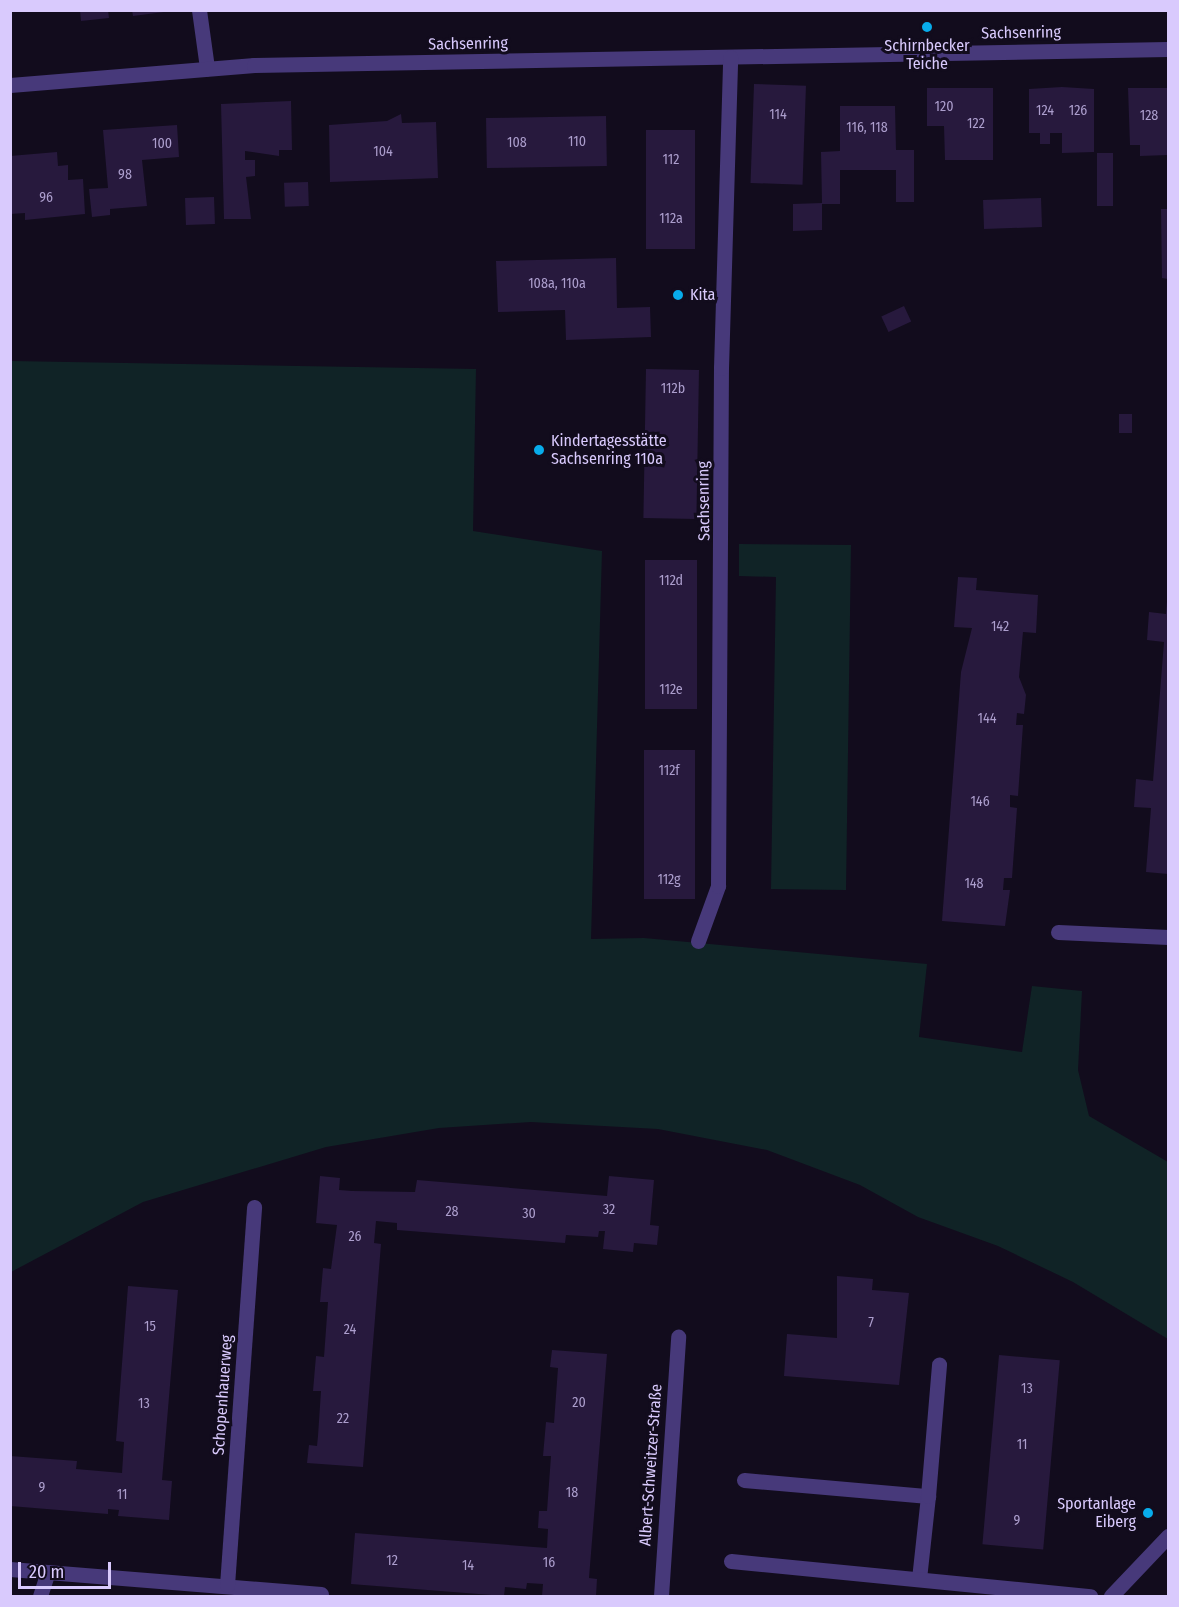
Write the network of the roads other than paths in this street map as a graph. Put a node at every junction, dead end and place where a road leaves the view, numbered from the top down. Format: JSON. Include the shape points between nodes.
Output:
{"nodes":[{"id":1,"x":199,"y":10,"type":"edge"},
{"id":2,"x":1168,"y":49,"type":"edge"},
{"id":3,"x":730,"y":57,"type":"junction"},
{"id":4,"x":207,"y":68,"type":"junction"},
{"id":5,"x":10,"y":86,"type":"edge"},
{"id":6,"x":1058,"y":932,"type":"dead end"},
{"id":7,"x":1168,"y":937,"type":"edge"},
{"id":8,"x":698,"y":941,"type":"dead end"},
{"id":9,"x":254,"y":1207,"type":"dead end"},
{"id":10,"x":678,"y":1336,"type":"dead end"},
{"id":11,"x":939,"y":1364,"type":"dead end"},
{"id":12,"x":744,"y":1480,"type":"dead end"},
{"id":13,"x":928,"y":1496,"type":"junction"},
{"id":14,"x":1168,"y":1536,"type":"edge"},
{"id":15,"x":731,"y":1561,"type":"dead end"},
{"id":16,"x":10,"y":1569,"type":"edge"},
{"id":17,"x":48,"y":1572,"type":"junction"},
{"id":18,"x":919,"y":1579,"type":"junction"},
{"id":19,"x":227,"y":1585,"type":"junction"},
{"id":20,"x":321,"y":1594,"type":"dead end"},
{"id":21,"x":40,"y":1596,"type":"edge"},
{"id":22,"x":661,"y":1596,"type":"edge"},
{"id":23,"x":1090,"y":1596,"type":"edge"},
{"id":24,"x":1111,"y":1596,"type":"edge"}],
"edges":[{"from":1,"to":4,"type":"street"},
{"from":2,"to":3,"type":"street","name":"Sachsenring"},
{"from":3,"to":4,"type":"street","name":"Sachsenring"},
{"from":3,"to":8,"type":"street","name":"Sachsenring","via":[[721,368],[718,886]]},
{"from":4,"to":5,"type":"street","name":"Sachsenring"},
{"from":6,"to":7,"type":"street"},
{"from":9,"to":19,"type":"street","name":"Schopenhauerweg"},
{"from":10,"to":22,"type":"street","name":"Albert-Schweitzer-Straße"},
{"from":11,"to":13,"type":"street"},
{"from":12,"to":13,"type":"street"},
{"from":13,"to":18,"type":"street"},
{"from":14,"to":24,"type":"street"},
{"from":15,"to":18,"type":"street"},
{"from":16,"to":17,"type":"street"},
{"from":17,"to":19,"type":"street"},
{"from":17,"to":21,"type":"street"},
{"from":18,"to":23,"type":"street"},
{"from":19,"to":20,"type":"street"}]}
